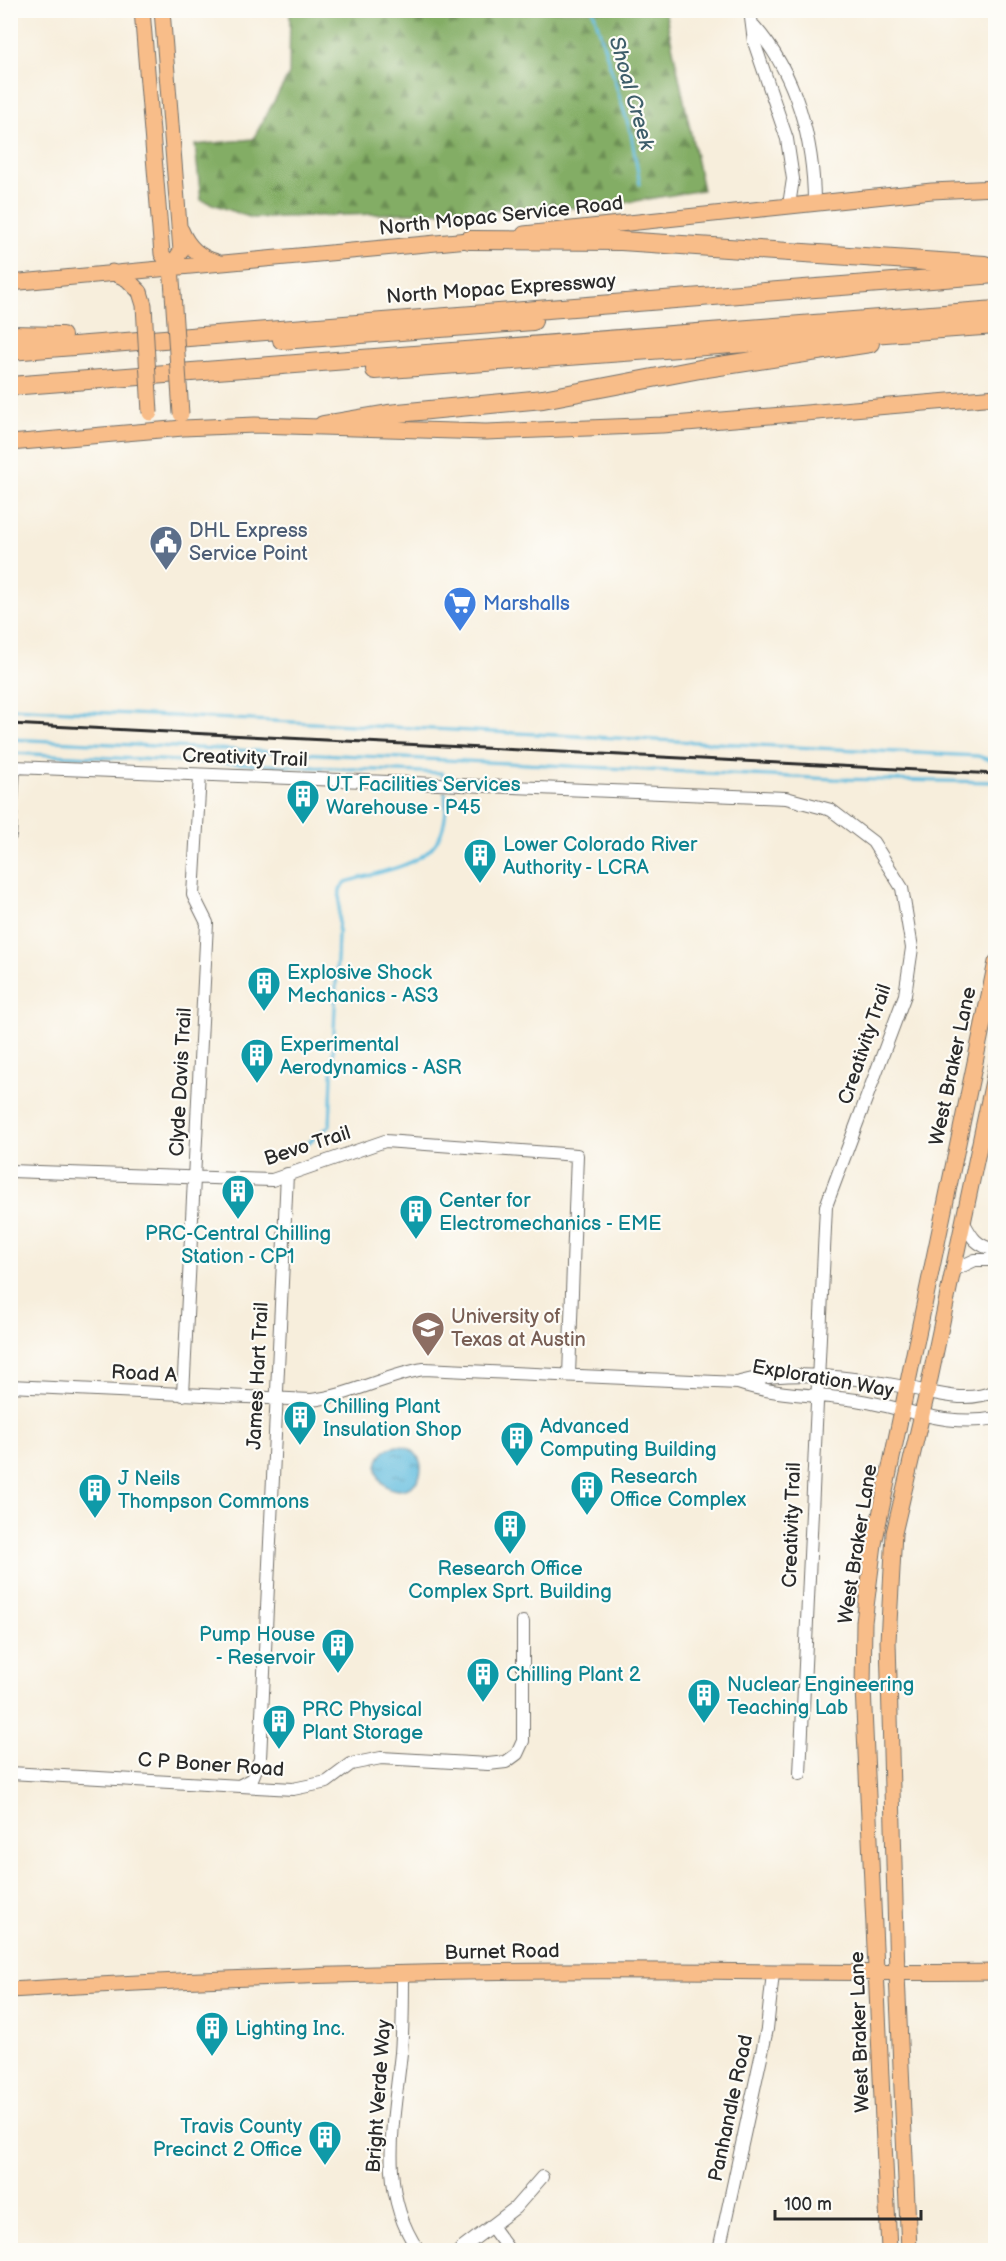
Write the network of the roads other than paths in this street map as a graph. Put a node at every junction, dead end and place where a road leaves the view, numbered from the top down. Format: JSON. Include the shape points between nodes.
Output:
{"nodes":[{"id":1,"x":142,"y":10,"type":"edge"},
{"id":2,"x":162,"y":10,"type":"edge"},
{"id":3,"x":750,"y":10,"type":"edge"},
{"id":4,"x":754,"y":26,"type":"junction"},
{"id":5,"x":792,"y":87,"type":"junction"},
{"id":6,"x":771,"y":93,"type":"junction"},
{"id":7,"x":996,"y":188,"type":"edge"},
{"id":8,"x":814,"y":203,"type":"junction"},
{"id":9,"x":789,"y":205,"type":"junction"},
{"id":10,"x":158,"y":213,"type":"junction"},
{"id":11,"x":179,"y":222,"type":"junction"},
{"id":12,"x":470,"y":240,"type":"junction"},
{"id":13,"x":220,"y":263,"type":"junction"},
{"id":14,"x":996,"y":266,"type":"edge"},
{"id":15,"x":132,"y":270,"type":"junction"},
{"id":16,"x":112,"y":272,"type":"junction"},
{"id":17,"x":171,"y":273,"type":"junction"},
{"id":18,"x":996,"y":274,"type":"edge"},
{"id":19,"x":10,"y":283,"type":"edge"},
{"id":20,"x":996,"y":286,"type":"edge"},
{"id":21,"x":996,"y":310,"type":"edge"},
{"id":22,"x":996,"y":325,"type":"edge"},
{"id":23,"x":926,"y":330,"type":"junction"},
{"id":24,"x":10,"y":335,"type":"edge"},
{"id":25,"x":121,"y":342,"type":"junction"},
{"id":26,"x":10,"y":351,"type":"edge"},
{"id":27,"x":10,"y":361,"type":"edge"},
{"id":28,"x":10,"y":386,"type":"edge"},
{"id":29,"x":10,"y":398,"type":"edge"},
{"id":30,"x":995,"y":398,"type":"edge"},
{"id":31,"x":182,"y":421,"type":"junction"},
{"id":32,"x":323,"y":425,"type":"junction"},
{"id":33,"x":124,"y":432,"type":"junction"},
{"id":34,"x":10,"y":443,"type":"edge"},
{"id":35,"x":200,"y":775,"type":"junction"},
{"id":36,"x":10,"y":836,"type":"edge"},
{"id":37,"x":996,"y":962,"type":"edge"},
{"id":38,"x":995,"y":1070,"type":"edge"},
{"id":39,"x":10,"y":1171,"type":"edge"},
{"id":40,"x":287,"y":1174,"type":"junction"},
{"id":41,"x":196,"y":1177,"type":"junction"},
{"id":42,"x":963,"y":1221,"type":"junction"},
{"id":43,"x":996,"y":1250,"type":"edge"},
{"id":44,"x":996,"y":1260,"type":"edge"},
{"id":45,"x":954,"y":1270,"type":"junction"},
{"id":46,"x":569,"y":1375,"type":"junction"},
{"id":47,"x":817,"y":1377,"type":"junction"},
{"id":48,"x":738,"y":1383,"type":"junction"},
{"id":49,"x":10,"y":1386,"type":"edge"},
{"id":50,"x":905,"y":1387,"type":"junction"},
{"id":51,"x":996,"y":1391,"type":"edge"},
{"id":52,"x":927,"y":1393,"type":"junction"},
{"id":53,"x":183,"y":1395,"type":"junction"},
{"id":54,"x":816,"y":1398,"type":"junction"},
{"id":55,"x":275,"y":1400,"type":"junction"},
{"id":56,"x":901,"y":1411,"type":"junction"},
{"id":57,"x":922,"y":1415,"type":"junction"},
{"id":58,"x":996,"y":1418,"type":"edge"},
{"id":59,"x":524,"y":1622,"type":"dead end"},
{"id":60,"x":10,"y":1773,"type":"edge"},
{"id":61,"x":800,"y":1774,"type":"dead end"},
{"id":62,"x":239,"y":1786,"type":"junction"},
{"id":63,"x":996,"y":1972,"type":"edge"},
{"id":64,"x":773,"y":1973,"type":"junction"},
{"id":65,"x":403,"y":1974,"type":"junction"},
{"id":66,"x":878,"y":1974,"type":"junction"},
{"id":67,"x":897,"y":1974,"type":"junction"},
{"id":68,"x":10,"y":1990,"type":"edge"},
{"id":69,"x":542,"y":2177,"type":"dead end"},
{"id":70,"x":491,"y":2226,"type":"junction"},
{"id":71,"x":418,"y":2250,"type":"edge"},
{"id":72,"x":459,"y":2250,"type":"edge"},
{"id":73,"x":509,"y":2250,"type":"edge"},
{"id":74,"x":719,"y":2250,"type":"edge"},
{"id":75,"x":889,"y":2250,"type":"edge"},
{"id":76,"x":909,"y":2250,"type":"edge"}],
"edges":[{"from":1,"to":10,"type":"main road"},
{"from":2,"to":11,"type":"main road"},
{"from":3,"to":4,"type":"street"},
{"from":4,"to":5,"type":"street"},
{"from":4,"to":6,"type":"street","via":[[754,42]]},
{"from":5,"to":6,"type":"street","via":[[785,85]]},
{"from":5,"to":8,"type":"street","via":[[809,148]]},
{"from":6,"to":9,"type":"street","via":[[791,163]]},
{"from":7,"to":8,"type":"main road","name":"North Mopac Service Road"},
{"from":8,"to":9,"type":"main road","name":"North Mopac Service Road"},
{"from":9,"to":12,"type":"main road","name":"North Mopac Service Road"},
{"from":10,"to":15,"type":"main road","via":[[151,254]]},
{"from":10,"to":17,"type":"main road","via":[[162,254]]},
{"from":11,"to":13,"type":"main road","via":[[190,247],[206,259]]},
{"from":11,"to":17,"type":"main road","via":[[181,251]]},
{"from":12,"to":13,"type":"main road","name":"North Mopac Service Road"},
{"from":12,"to":14,"type":"highway","via":[[621,241]]},
{"from":13,"to":17,"type":"main road","name":"North Mopac Service Road"},
{"from":15,"to":16,"type":"main road","name":"North Mopac Service Road"},
{"from":15,"to":17,"type":"main road","name":"North Mopac Service Road"},
{"from":16,"to":19,"type":"main road","name":"North Mopac Service Road"},
{"from":16,"to":33,"type":"main road","bridge":true,"via":[[127,279],[140,292],[144,304],[150,412],[142,422]]},
{"from":17,"to":31,"type":"main road","bridge":true},
{"from":18,"to":25,"type":"highway","name":"North Mopac Expressway"},
{"from":20,"to":27,"type":"highway"},
{"from":21,"to":28,"type":"highway"},
{"from":22,"to":23,"type":"highway"},
{"from":23,"to":29,"type":"highway"},
{"from":23,"to":32,"type":"highway","via":[[858,346],[700,369],[554,397],[388,414]]},
{"from":24,"to":25,"type":"highway","via":[[87,336]]},
{"from":25,"to":26,"type":"highway","name":"North Mopac Expressway"},
{"from":30,"to":32,"type":"main road","via":[[650,425],[486,432]]},
{"from":31,"to":32,"type":"main road"},
{"from":31,"to":33,"type":"main road"},
{"from":33,"to":34,"type":"main road"},
{"from":35,"to":36,"type":"street","name":"Creativity Trail","via":[[14,767]]},
{"from":35,"to":41,"type":"street","name":"Clyde Davis Trail","via":[[193,895],[207,923]]},
{"from":35,"to":47,"type":"street","name":"Creativity Trail","via":[[786,798],[831,810],[873,842],[902,888],[912,948],[905,995],[826,1206]]},
{"from":37,"to":50,"type":"main road","name":"West Braker Lane"},
{"from":38,"to":42,"type":"main road","name":"West Braker Lane"},
{"from":39,"to":41,"type":"street","name":"Bevo Trail"},
{"from":40,"to":41,"type":"street","name":"Bevo Trail","via":[[272,1180]]},
{"from":40,"to":46,"type":"street","name":"Bevo Trail","via":[[385,1141],[578,1155]]},
{"from":40,"to":55,"type":"street","name":"James Hart Trail"},
{"from":41,"to":53,"type":"street","name":"Clyde Davis Trail"},
{"from":42,"to":43,"type":"street","via":[[973,1240]]},
{"from":42,"to":45,"type":"main road","name":"West Braker Lane"},
{"from":44,"to":45,"type":"street","via":[[975,1260]]},
{"from":45,"to":52,"type":"main road","name":"West Braker Lane"},
{"from":46,"to":48,"type":"street","name":"Exploration Way"},
{"from":46,"to":55,"type":"street","name":"Exploration Way","via":[[424,1369],[385,1378],[332,1398]]},
{"from":47,"to":48,"type":"street","name":"Exploration Way","via":[[757,1378]]},
{"from":47,"to":50,"type":"street","name":"Exploration Way"},
{"from":47,"to":54,"type":"street","name":"Creativity Trail"},
{"from":48,"to":54,"type":"street","name":"Exploration Way"},
{"from":49,"to":53,"type":"street","name":"Road A"},
{"from":50,"to":52,"type":"street","name":"Exploration Way"},
{"from":50,"to":56,"type":"main road","name":"West Braker Lane"},
{"from":51,"to":52,"type":"street","name":"Exploration Way","via":[[960,1399]]},
{"from":52,"to":57,"type":"main road","name":"West Braker Lane"},
{"from":53,"to":55,"type":"street","name":"Road A"},
{"from":54,"to":56,"type":"street","name":"Exploration Way","via":[[856,1400]]},
{"from":54,"to":61,"type":"street","name":"Creativity Trail"},
{"from":55,"to":62,"type":"street","name":"James Hart Trail","via":[[260,1759],[252,1779]]},
{"from":56,"to":57,"type":"street","name":"Exploration Way"},
{"from":56,"to":66,"type":"main road","name":"West Braker Lane","via":[[874,1544],[864,1622],[863,1688]]},
{"from":57,"to":58,"type":"street","name":"Exploration Way","via":[[973,1423]]},
{"from":57,"to":67,"type":"main road","name":"West Braker Lane","via":[[894,1533],[889,1618]]},
{"from":59,"to":62,"type":"street","name":"C P Boner Road","via":[[523,1741],[517,1754],[506,1762],[381,1758],[351,1764],[327,1782],[293,1789]]},
{"from":60,"to":62,"type":"street","name":"C P Boner Road"},
{"from":63,"to":67,"type":"main road","name":"Burnet Road"},
{"from":64,"to":65,"type":"main road","name":"Burnet Road"},
{"from":64,"to":66,"type":"main road","name":"Burnet Road"},
{"from":64,"to":74,"type":"street","name":"Panhandle Road","via":[[767,2029]]},
{"from":65,"to":68,"type":"main road","name":"Burnet Road","via":[[177,1980]]},
{"from":65,"to":71,"type":"street","name":"Bright Verde Way","via":[[403,2026],[391,2175],[394,2200]]},
{"from":66,"to":67,"type":"main road","name":"Burnet Road"},
{"from":66,"to":75,"type":"main road","name":"West Braker Lane"},
{"from":67,"to":76,"type":"main road","name":"West Braker Lane"},
{"from":69,"to":70,"type":"street","via":[[515,2208]]},
{"from":70,"to":72,"type":"street"},
{"from":70,"to":73,"type":"street"}]}
